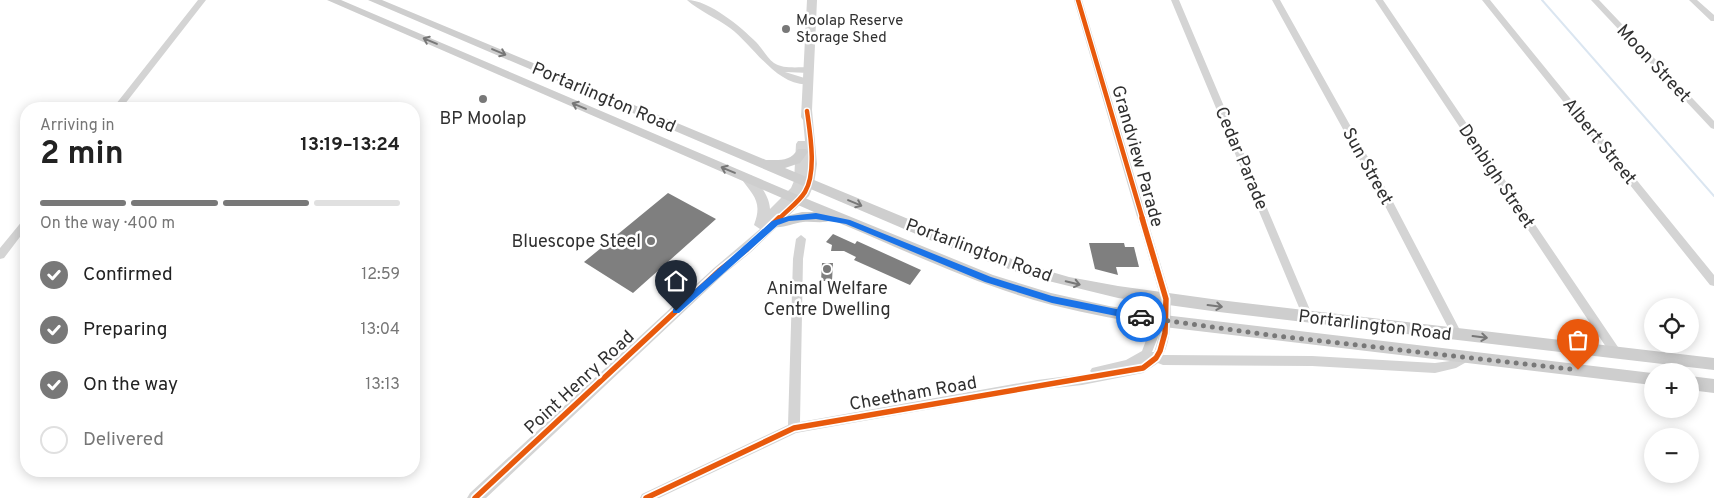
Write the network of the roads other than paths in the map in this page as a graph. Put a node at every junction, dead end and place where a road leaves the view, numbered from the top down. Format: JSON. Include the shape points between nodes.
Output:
{"nodes":[{"id":1,"x":202,"y":0,"type":"edge"},
{"id":2,"x":332,"y":0,"type":"edge"},
{"id":3,"x":373,"y":0,"type":"edge"},
{"id":4,"x":691,"y":0,"type":"edge"},
{"id":5,"x":812,"y":0,"type":"edge"},
{"id":6,"x":1078,"y":0,"type":"edge"},
{"id":7,"x":1175,"y":0,"type":"edge"},
{"id":8,"x":1276,"y":0,"type":"edge"},
{"id":9,"x":1378,"y":0,"type":"edge"},
{"id":10,"x":1486,"y":0,"type":"edge"},
{"id":11,"x":1595,"y":0,"type":"edge"},
{"id":12,"x":1693,"y":0,"type":"edge"},
{"id":13,"x":1714,"y":20,"type":"edge"},
{"id":14,"x":770,"y":63,"type":"junction"},
{"id":15,"x":809,"y":70,"type":"junction"},
{"id":16,"x":808,"y":82,"type":"junction"},
{"id":17,"x":122,"y":102,"type":"edge"},
{"id":18,"x":807,"y":111,"type":"junction"},
{"id":19,"x":1714,"y":126,"type":"edge"},
{"id":20,"x":802,"y":152,"type":"junction"},
{"id":21,"x":759,"y":163,"type":"junction"},
{"id":22,"x":747,"y":178,"type":"junction"},
{"id":23,"x":805,"y":182,"type":"junction"},
{"id":24,"x":794,"y":199,"type":"junction"},
{"id":25,"x":848,"y":222,"type":"junction"},
{"id":26,"x":775,"y":223,"type":"junction"},
{"id":27,"x":760,"y":225,"type":"junction"},
{"id":28,"x":20,"y":230,"type":"edge"},
{"id":29,"x":801,"y":239,"type":"dead end"},
{"id":30,"x":0,"y":255,"type":"edge"},
{"id":31,"x":718,"y":271,"type":"junction"},
{"id":32,"x":1714,"y":282,"type":"edge"},
{"id":33,"x":1166,"y":300,"type":"junction"},
{"id":34,"x":1308,"y":317,"type":"junction"},
{"id":35,"x":1164,"y":321,"type":"junction"},
{"id":36,"x":1457,"y":334,"type":"junction"},
{"id":37,"x":1616,"y":353,"type":"junction"},
{"id":38,"x":1151,"y":356,"type":"junction"},
{"id":39,"x":1466,"y":357,"type":"junction"},
{"id":40,"x":1714,"y":364,"type":"edge"},
{"id":41,"x":1644,"y":378,"type":"edge"},
{"id":42,"x":1699,"y":384,"type":"edge"},
{"id":43,"x":1714,"y":386,"type":"edge"},
{"id":44,"x":794,"y":428,"type":"junction"},
{"id":45,"x":475,"y":498,"type":"edge"},
{"id":46,"x":646,"y":498,"type":"edge"}],
"edges":[{"from":1,"to":17,"type":"street"},
{"from":22,"to":2,"type":"main road","name":"Portarlington Road","one_way":true},
{"from":3,"to":21,"type":"main road","name":"Portarlington Road","one_way":true},
{"from":4,"to":14,"type":"street","via":[[733,26]]},
{"from":5,"to":15,"type":"street"},
{"from":6,"to":33,"type":"street","name":"Grandview Parade"},
{"from":7,"to":34,"type":"street","name":"Cedar Parade"},
{"from":8,"to":36,"type":"street","name":"Sun Street"},
{"from":9,"to":37,"type":"street","name":"Denbigh Street"},
{"from":10,"to":32,"type":"street","name":"Albert Street"},
{"from":11,"to":19,"type":"street","name":"Moon Street"},
{"from":12,"to":13,"type":"street"},
{"from":14,"to":15,"type":"street","via":[[783,69]]},
{"from":14,"to":16,"type":"street","via":[[780,74]]},
{"from":15,"to":16,"type":"street"},
{"from":16,"to":18,"type":"street"},
{"from":18,"to":20,"type":"street"},
{"from":18,"to":23,"type":"street","via":[[810,134]]},
{"from":20,"to":21,"type":"main road","via":[[798,159],[787,164]]},
{"from":20,"to":23,"type":"street"},
{"from":21,"to":23,"type":"main road","name":"Portarlington Road"},
{"from":22,"to":24,"type":"main road","name":"Portarlington Road"},
{"from":22,"to":27,"type":"street","via":[[763,199],[765,212]]},
{"from":23,"to":24,"type":"street","name":"Point Henry Road","via":[[806,194]]},
{"from":23,"to":33,"type":"main road","name":"Portarlington Road","one_way":true,"via":[[942,240],[1028,271]]},
{"from":24,"to":25,"type":"main road","name":"Portarlington Road"},
{"from":24,"to":26,"type":"street","name":"Point Henry Road"},
{"from":24,"to":27,"type":"street","name":"Point Henry Road"},
{"from":25,"to":26,"type":"main road","via":[[816,216],[789,218]]},
{"from":25,"to":35,"type":"main road","name":"Portarlington Road","via":[[988,279],[1052,299]]},
{"from":26,"to":31,"type":"street","name":"Point Henry Road"},
{"from":27,"to":31,"type":"street","name":"Point Henry Road"},
{"from":28,"to":30,"type":"street"},
{"from":29,"to":44,"type":"street"},
{"from":31,"to":45,"type":"street","name":"Point Henry Road"},
{"from":33,"to":34,"type":"main road","name":"Portarlington Road","one_way":true},
{"from":33,"to":35,"type":"street","name":"Grandview Parade"},
{"from":34,"to":36,"type":"main road","name":"Portarlington Road"},
{"from":35,"to":38,"type":"street","via":[[1165,333]]},
{"from":35,"to":39,"type":"main road","name":"Portarlington Road"},
{"from":36,"to":37,"type":"main road","name":"Portarlington Road","one_way":true},
{"from":37,"to":40,"type":"main road","name":"Portarlington Road"},
{"from":38,"to":39,"type":"street","via":[[1187,361],[1312,361],[1435,368],[1452,365]]},
{"from":38,"to":44,"type":"street","name":"Cheetham Road","via":[[1143,368],[1132,372],[1037,385]]},
{"from":39,"to":41,"type":"main road","name":"Portarlington Road"},
{"from":42,"to":43,"type":"main road"},
{"from":44,"to":46,"type":"street","name":"Cheetham Road"}]}
